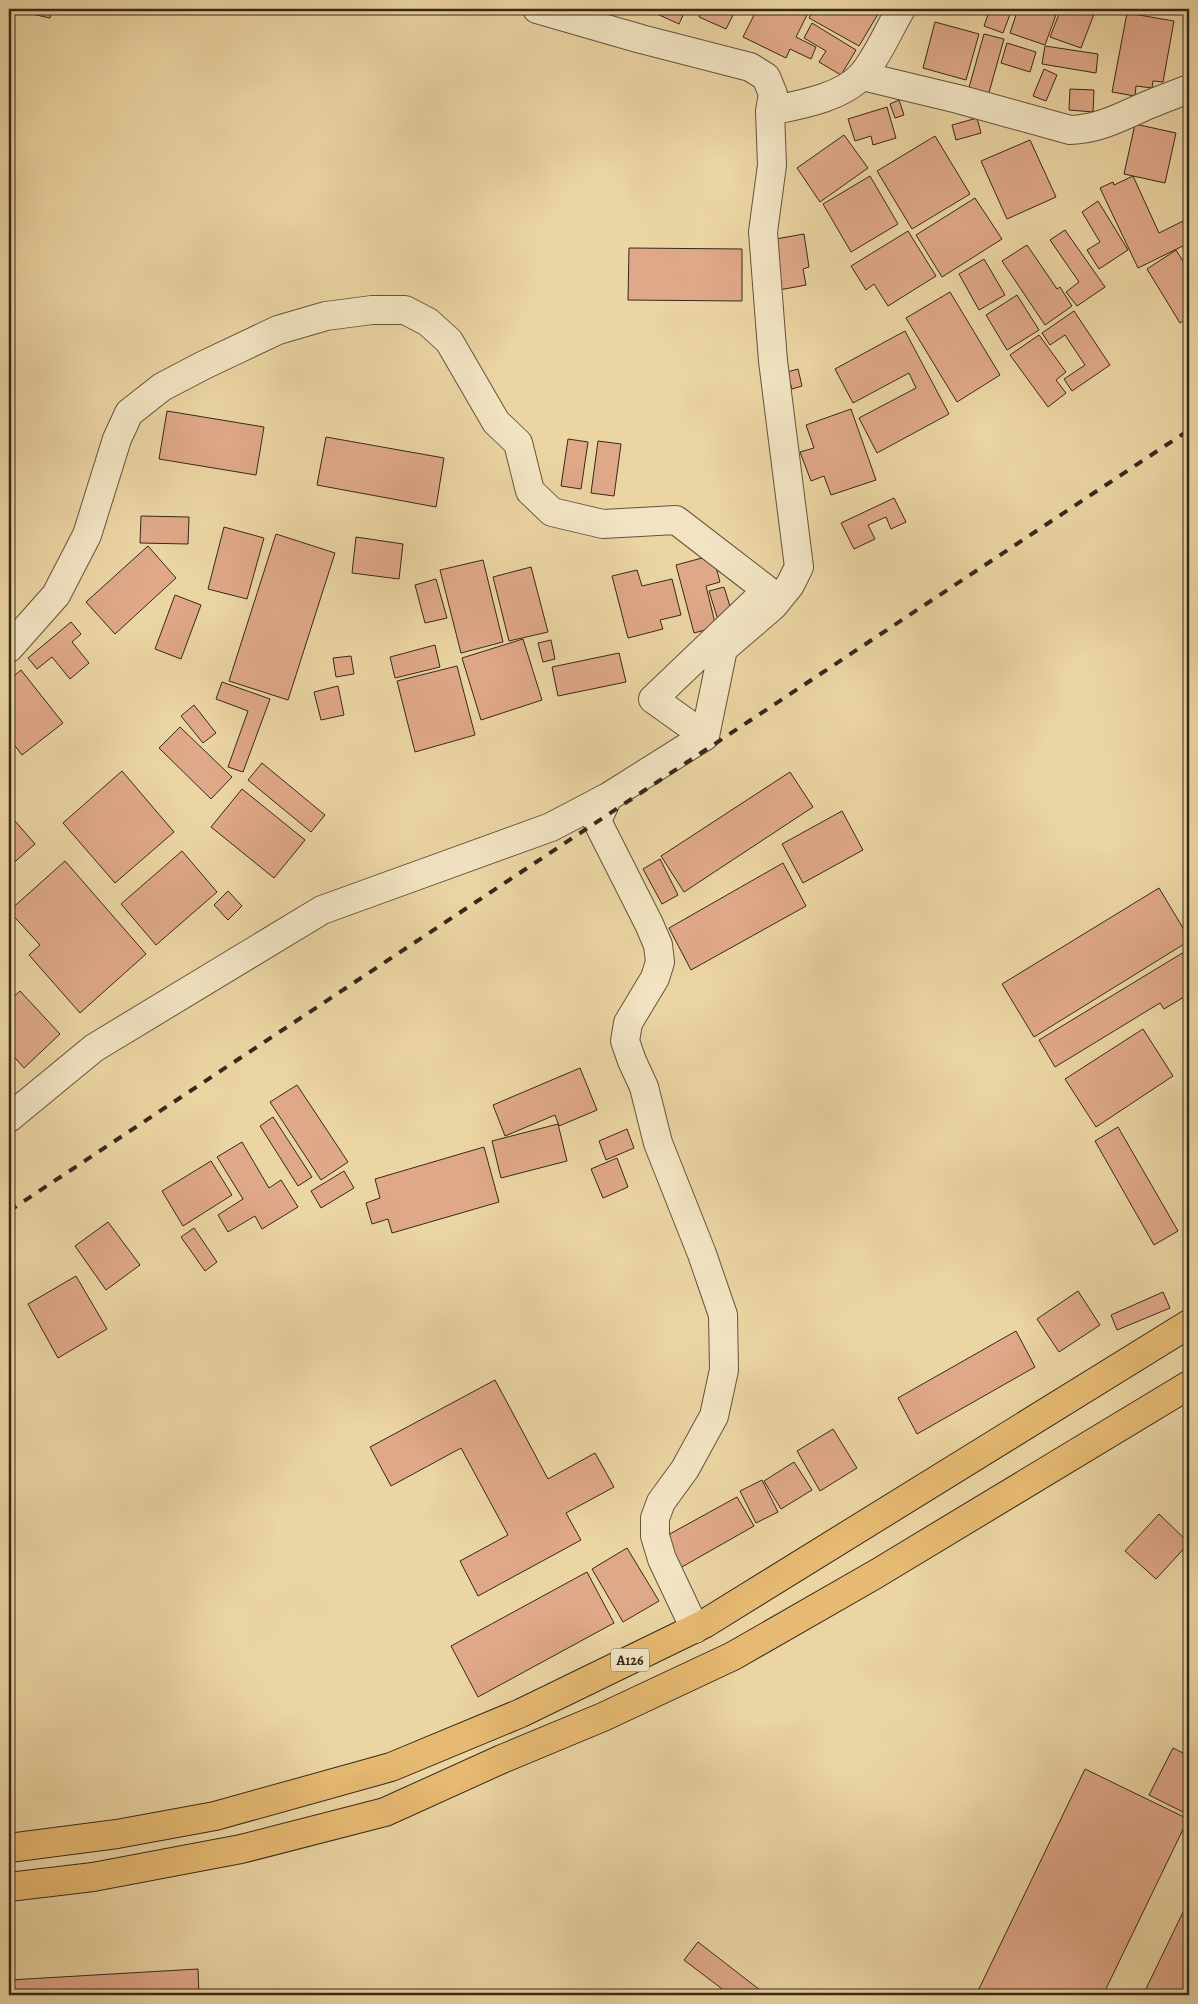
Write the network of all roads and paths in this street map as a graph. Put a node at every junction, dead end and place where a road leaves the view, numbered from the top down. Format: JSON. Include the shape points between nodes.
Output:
{"nodes":[{"id":1,"x":540,"y":9,"type":"edge"},
{"id":2,"x":900,"y":9,"type":"edge"},
{"id":3,"x":862,"y":76,"type":"junction"},
{"id":4,"x":1189,"y":89,"type":"edge"},
{"id":5,"x":770,"y":111,"type":"junction"},
{"id":6,"x":9,"y":648,"type":"edge"},
{"id":7,"x":705,"y":736,"type":"junction"},
{"id":8,"x":608,"y":797,"type":"junction"},
{"id":9,"x":9,"y":1118,"type":"edge"},
{"id":10,"x":1189,"y":1324,"type":"edge"},
{"id":11,"x":1189,"y":1385,"type":"edge"},
{"id":12,"x":695,"y":1628,"type":"junction"},
{"id":13,"x":9,"y":1848,"type":"edge"},
{"id":14,"x":9,"y":1887,"type":"edge"}],
"edges":[{"from":1,"to":5,"type":"street","via":[[750,67],[766,78],[773,94]]},
{"from":2,"to":3,"type":"street"},
{"from":3,"to":4,"type":"street","via":[[1070,130],[1105,124]]},
{"from":3,"to":5,"type":"street","via":[[813,101]]},
{"from":5,"to":7,"type":"street","via":[[772,165],[763,232],[773,361],[798,567],[790,585],[773,606],[723,649]]},
{"from":6,"to":7,"type":"street","via":[[56,595],[87,535],[117,439],[129,413],[162,387],[278,330],[326,316],[405,310],[428,322],[449,341],[496,422],[518,443],[530,491],[552,512],[603,524],[676,520],[767,590],[653,699]]},
{"from":7,"to":8,"type":"street"},
{"from":8,"to":9,"type":"street","via":[[551,826],[322,910],[94,1048]]},
{"from":8,"to":12,"type":"street","via":[[597,821],[649,924],[658,945],[660,962],[655,978],[628,1022],[625,1041],[644,1087],[658,1143],[723,1315],[724,1370],[714,1416],[685,1469],[661,1502],[655,1518],[655,1536],[662,1559]]},
{"from":10,"to":12,"type":"highway","number":"A126"},
{"from":11,"to":14,"type":"highway","number":"A126","via":[[876,1574],[733,1656],[385,1812],[241,1849],[94,1877]]},
{"from":12,"to":13,"type":"highway","number":"A126","via":[[521,1713],[391,1767],[214,1816],[117,1834]]}]}
